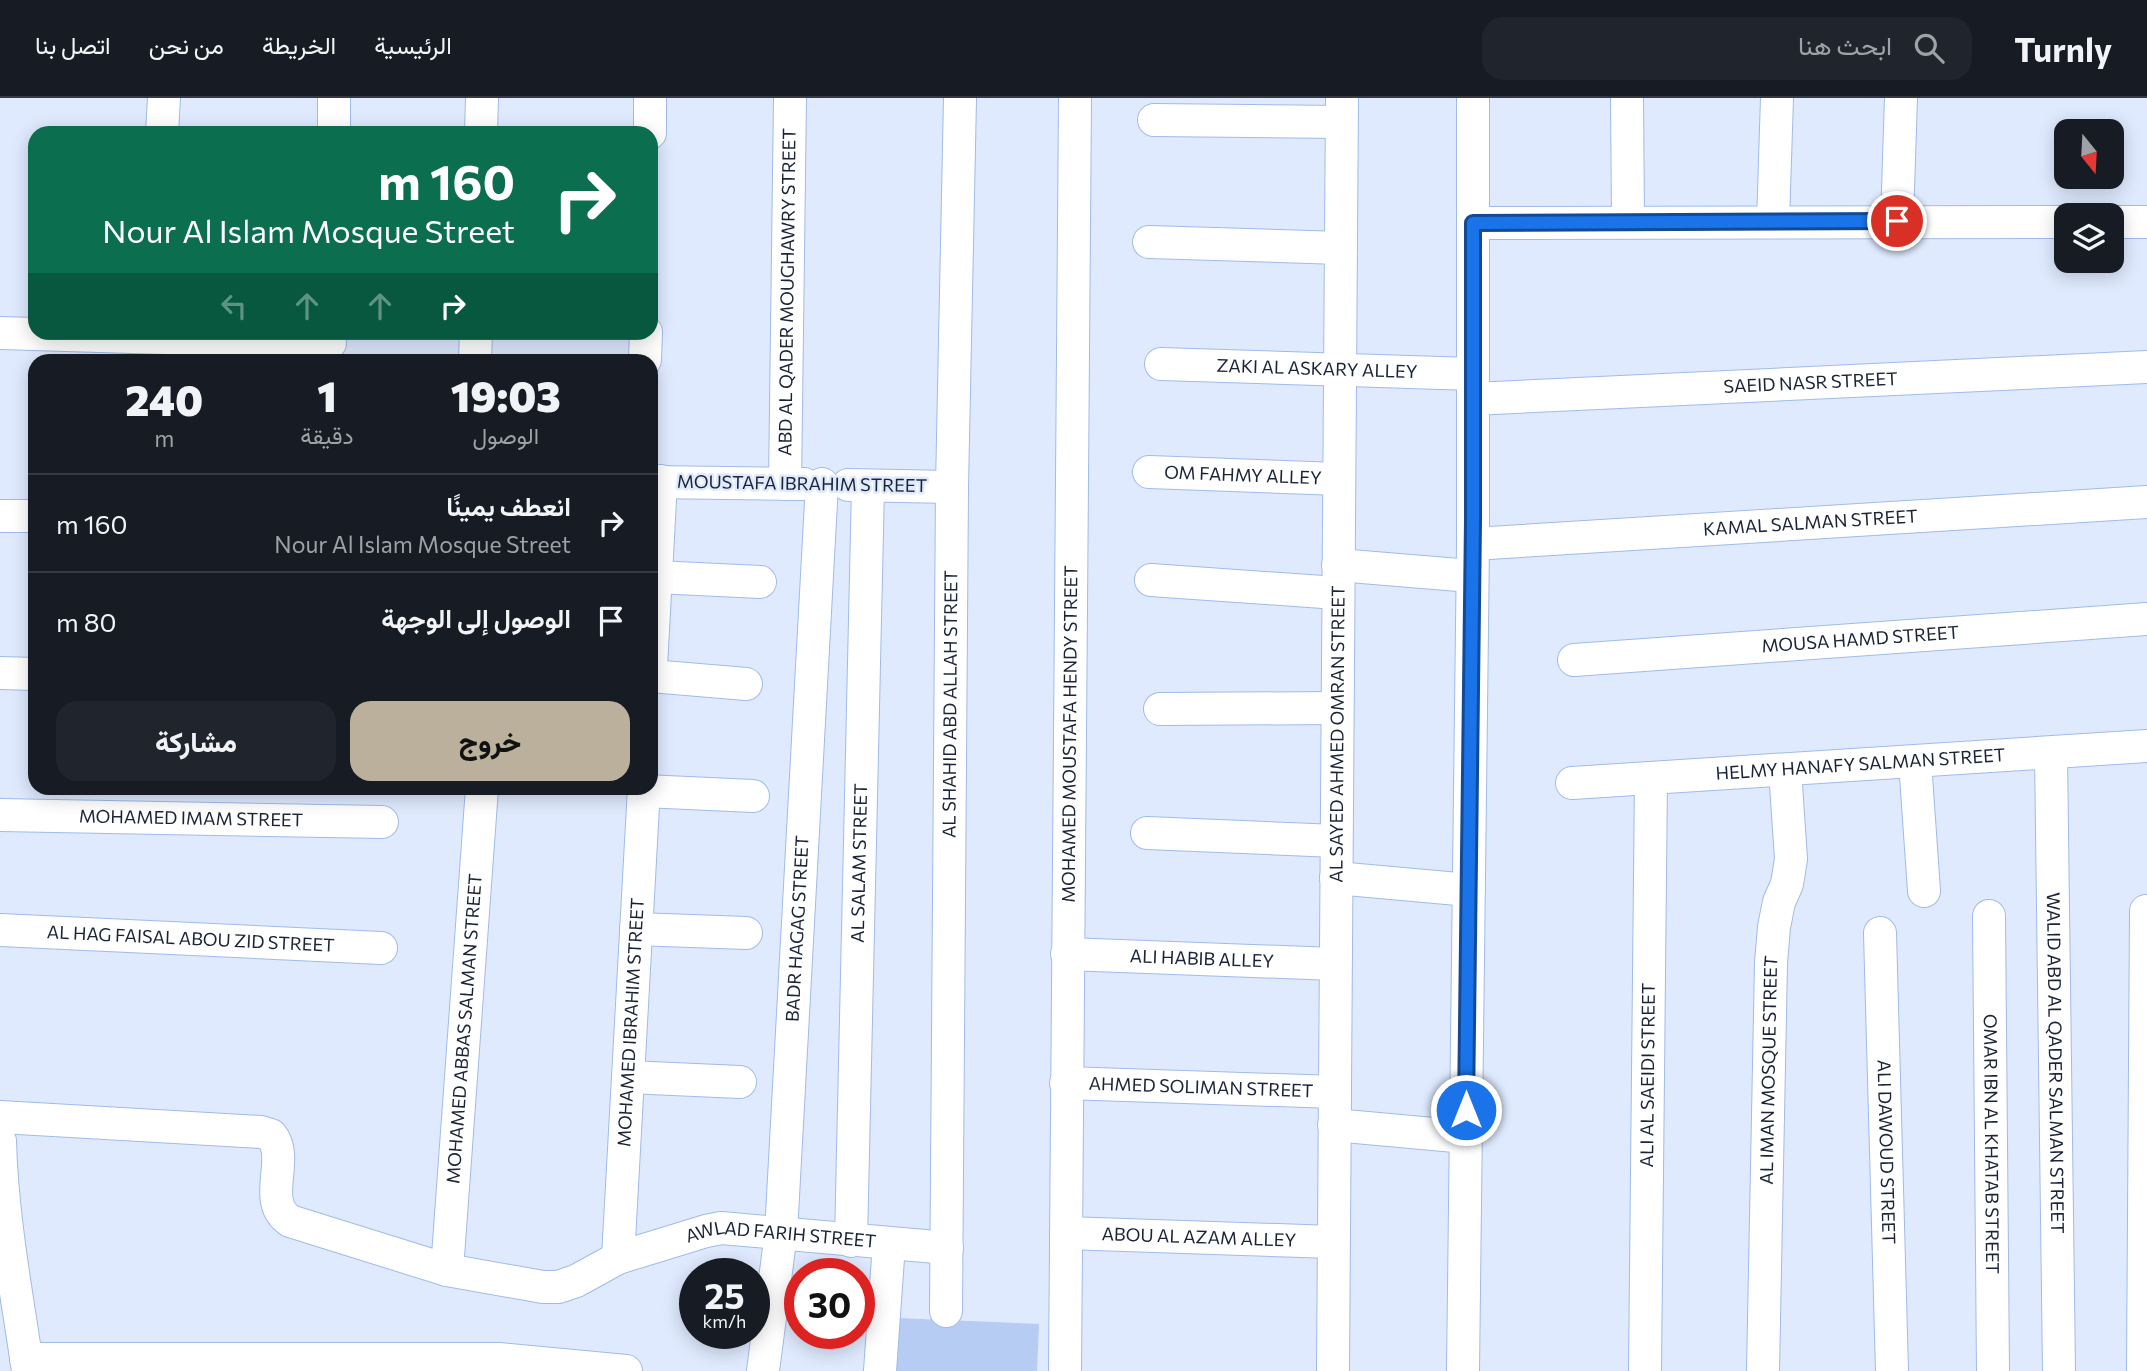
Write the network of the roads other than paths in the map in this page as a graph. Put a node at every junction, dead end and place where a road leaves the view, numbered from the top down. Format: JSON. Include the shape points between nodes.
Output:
{"nodes":[{"id":1,"x":163,"y":98,"type":"edge"},
{"id":2,"x":334,"y":98,"type":"edge"},
{"id":3,"x":482,"y":98,"type":"edge"},
{"id":4,"x":650,"y":98,"type":"edge"},
{"id":5,"x":790,"y":98,"type":"edge"},
{"id":6,"x":960,"y":98,"type":"edge"},
{"id":7,"x":1074,"y":98,"type":"edge"},
{"id":8,"x":1473,"y":98,"type":"edge"},
{"id":9,"x":1627,"y":98,"type":"edge"},
{"id":10,"x":1777,"y":98,"type":"edge"},
{"id":11,"x":1901,"y":98,"type":"edge"},
{"id":12,"x":1341,"y":110,"type":"edge"},
{"id":13,"x":1154,"y":120,"type":"dead end"},
{"id":14,"x":162,"y":126,"type":"edge"},
{"id":15,"x":334,"y":126,"type":"edge"},
{"id":16,"x":481,"y":126,"type":"edge"},
{"id":17,"x":650,"y":126,"type":"edge"},
{"id":18,"x":1897,"y":221,"type":"junction"},
{"id":19,"x":1628,"y":222,"type":"junction"},
{"id":20,"x":1773,"y":222,"type":"junction"},
{"id":21,"x":2054,"y":222,"type":"edge"},
{"id":22,"x":2124,"y":222,"type":"edge"},
{"id":23,"x":2147,"y":222,"type":"edge"},
{"id":24,"x":1473,"y":223,"type":"junction"},
{"id":25,"x":1149,"y":242,"type":"dead end"},
{"id":26,"x":1341,"y":248,"type":"junction"},
{"id":27,"x":0,"y":333,"type":"edge"},
{"id":28,"x":28,"y":333,"type":"edge"},
{"id":29,"x":235,"y":340,"type":"edge"},
{"id":30,"x":330,"y":346,"type":"edge"},
{"id":31,"x":1161,"y":364,"type":"dead end"},
{"id":32,"x":2147,"y":367,"type":"edge"},
{"id":33,"x":1340,"y":370,"type":"junction"},
{"id":34,"x":1473,"y":386,"type":"junction"},
{"id":35,"x":1149,"y":472,"type":"dead end"},
{"id":36,"x":1339,"y":479,"type":"junction"},
{"id":37,"x":658,"y":482,"type":"edge"},
{"id":38,"x":785,"y":484,"type":"junction"},
{"id":39,"x":822,"y":484,"type":"junction"},
{"id":40,"x":868,"y":485,"type":"junction"},
{"id":41,"x":952,"y":487,"type":"junction"},
{"id":42,"x":2147,"y":502,"type":"edge"},
{"id":43,"x":0,"y":516,"type":"edge"},
{"id":44,"x":28,"y":516,"type":"edge"},
{"id":45,"x":1473,"y":544,"type":"junction"},
{"id":46,"x":1471,"y":576,"type":"junction"},
{"id":47,"x":658,"y":577,"type":"edge"},
{"id":48,"x":1338,"y":579,"type":"junction"},
{"id":49,"x":1151,"y":580,"type":"dead end"},
{"id":50,"x":760,"y":582,"type":"dead end"},
{"id":51,"x":2147,"y":619,"type":"edge"},
{"id":52,"x":1574,"y":660,"type":"dead end"},
{"id":53,"x":0,"y":673,"type":"edge"},
{"id":54,"x":28,"y":674,"type":"edge"},
{"id":55,"x":658,"y":677,"type":"edge"},
{"id":56,"x":746,"y":684,"type":"dead end"},
{"id":57,"x":1337,"y":708,"type":"junction"},
{"id":58,"x":1160,"y":709,"type":"dead end"},
{"id":59,"x":2147,"y":746,"type":"edge"},
{"id":60,"x":2051,"y":753,"type":"junction"},
{"id":61,"x":1915,"y":762,"type":"junction"},
{"id":62,"x":1785,"y":770,"type":"junction"},
{"id":63,"x":1651,"y":778,"type":"junction"},
{"id":64,"x":1572,"y":783,"type":"dead end"},
{"id":65,"x":658,"y":790,"type":"edge"},
{"id":66,"x":481,"y":795,"type":"edge"},
{"id":67,"x":644,"y":795,"type":"edge"},
{"id":68,"x":753,"y":796,"type":"dead end"},
{"id":69,"x":0,"y":815,"type":"edge"},
{"id":70,"x":382,"y":822,"type":"dead end"},
{"id":71,"x":1147,"y":833,"type":"dead end"},
{"id":72,"x":1336,"y":841,"type":"junction"},
{"id":73,"x":1336,"y":878,"type":"junction"},
{"id":74,"x":1469,"y":891,"type":"junction"},
{"id":75,"x":1924,"y":891,"type":"dead end"},
{"id":76,"x":2146,"y":911,"type":"edge"},
{"id":77,"x":1989,"y":916,"type":"dead end"},
{"id":78,"x":636,"y":929,"type":"junction"},
{"id":79,"x":0,"y":930,"type":"edge"},
{"id":80,"x":746,"y":933,"type":"dead end"},
{"id":81,"x":1880,"y":933,"type":"dead end"},
{"id":82,"x":381,"y":948,"type":"dead end"},
{"id":83,"x":1067,"y":954,"type":"junction"},
{"id":84,"x":1335,"y":964,"type":"junction"},
{"id":85,"x":628,"y":1077,"type":"junction"},
{"id":86,"x":740,"y":1082,"type":"dead end"},
{"id":87,"x":1066,"y":1083,"type":"junction"},
{"id":88,"x":1335,"y":1092,"type":"junction"},
{"id":89,"x":0,"y":1117,"type":"edge"},
{"id":90,"x":1334,"y":1125,"type":"junction"},
{"id":91,"x":1466,"y":1137,"type":"junction"},
{"id":92,"x":0,"y":1142,"type":"edge"},
{"id":93,"x":0,"y":1166,"type":"edge"},
{"id":94,"x":781,"y":1233,"type":"junction"},
{"id":95,"x":1066,"y":1233,"type":"junction"},
{"id":96,"x":851,"y":1241,"type":"junction"},
{"id":97,"x":1333,"y":1242,"type":"junction"},
{"id":98,"x":889,"y":1244,"type":"junction"},
{"id":99,"x":947,"y":1248,"type":"junction"},
{"id":100,"x":618,"y":1258,"type":"junction"},
{"id":101,"x":447,"y":1269,"type":"junction"},
{"id":102,"x":946,"y":1311,"type":"dead end"},
{"id":103,"x":27,"y":1365,"type":"edge"},
{"id":104,"x":285,"y":1365,"type":"edge"},
{"id":105,"x":453,"y":1365,"type":"edge"},
{"id":106,"x":620,"y":1371,"type":"edge"},
{"id":107,"x":626,"y":1371,"type":"edge"},
{"id":108,"x":763,"y":1371,"type":"edge"},
{"id":109,"x":880,"y":1371,"type":"edge"},
{"id":110,"x":1065,"y":1371,"type":"edge"},
{"id":111,"x":1333,"y":1371,"type":"edge"},
{"id":112,"x":1463,"y":1371,"type":"edge"},
{"id":113,"x":1644,"y":1371,"type":"edge"},
{"id":114,"x":1763,"y":1371,"type":"edge"},
{"id":115,"x":1892,"y":1371,"type":"edge"},
{"id":116,"x":1993,"y":1371,"type":"edge"},
{"id":117,"x":2059,"y":1371,"type":"edge"},
{"id":118,"x":2143,"y":1371,"type":"edge"}],
"edges":[{"from":1,"to":14,"type":"street"},
{"from":2,"to":15,"type":"street"},
{"from":3,"to":16,"type":"street"},
{"from":4,"to":17,"type":"street"},
{"from":5,"to":38,"type":"street","name":"ABD AL QADER MOUGHAWRY STREET"},
{"from":6,"to":41,"type":"street","name":"AL SHAHID ABD ALLAH STREET"},
{"from":7,"to":83,"type":"street","name":"MOHAMED MOUSTAFA HENDY STREET"},
{"from":8,"to":24,"type":"street"},
{"from":9,"to":19,"type":"street"},
{"from":10,"to":20,"type":"street"},
{"from":11,"to":18,"type":"street"},
{"from":12,"to":13,"type":"street"},
{"from":12,"to":26,"type":"street","name":"AL SAYED AHMED OMRAN STREET"},
{"from":18,"to":20,"type":"street"},
{"from":18,"to":21,"type":"street"},
{"from":19,"to":20,"type":"street"},
{"from":19,"to":24,"type":"street"},
{"from":22,"to":23,"type":"street"},
{"from":24,"to":34,"type":"street"},
{"from":25,"to":26,"type":"street"},
{"from":26,"to":33,"type":"street","name":"AL SAYED AHMED OMRAN STREET"},
{"from":27,"to":28,"type":"street"},
{"from":29,"to":30,"type":"street"},
{"from":31,"to":33,"type":"street","name":"ZAKI AL ASKARY ALLEY"},
{"from":32,"to":34,"type":"street","name":"SAEID NASR STREET"},
{"from":33,"to":34,"type":"street","name":"ZAKI AL ASKARY ALLEY"},
{"from":33,"to":36,"type":"street","name":"AL SAYED AHMED OMRAN STREET"},
{"from":34,"to":45,"type":"street"},
{"from":35,"to":36,"type":"street","name":"OM FAHMY ALLEY"},
{"from":36,"to":48,"type":"street","name":"AL SAYED AHMED OMRAN STREET"},
{"from":37,"to":38,"type":"street","name":"MOUSTAFA IBRAHIM STREET"},
{"from":38,"to":39,"type":"street","name":"MOUSTAFA IBRAHIM STREET"},
{"from":39,"to":40,"type":"street","name":"MOUSTAFA IBRAHIM STREET"},
{"from":39,"to":94,"type":"street","name":"BADR HAGAG STREET"},
{"from":40,"to":41,"type":"street","name":"MOUSTAFA IBRAHIM STREET"},
{"from":40,"to":96,"type":"street","name":"AL SALAM STREET"},
{"from":41,"to":99,"type":"street","name":"AL SHAHID ABD ALLAH STREET"},
{"from":42,"to":45,"type":"street","name":"KAMAL SALMAN STREET"},
{"from":43,"to":44,"type":"street"},
{"from":45,"to":46,"type":"street"},
{"from":46,"to":48,"type":"street"},
{"from":46,"to":74,"type":"street"},
{"from":47,"to":50,"type":"street"},
{"from":48,"to":49,"type":"street"},
{"from":48,"to":57,"type":"street","name":"AL SAYED AHMED OMRAN STREET"},
{"from":51,"to":52,"type":"street","name":"MOUSA HAMD STREET"},
{"from":53,"to":54,"type":"street"},
{"from":55,"to":56,"type":"street"},
{"from":57,"to":58,"type":"street"},
{"from":57,"to":72,"type":"street","name":"AL SAYED AHMED OMRAN STREET"},
{"from":59,"to":60,"type":"street","name":"HELMY HANAFY SALMAN STREET"},
{"from":60,"to":61,"type":"street","name":"HELMY HANAFY SALMAN STREET"},
{"from":60,"to":117,"type":"street","name":"WALID ABD AL QADER SALMAN STREET"},
{"from":61,"to":62,"type":"street","name":"HELMY HANAFY SALMAN STREET"},
{"from":61,"to":75,"type":"street"},
{"from":62,"to":63,"type":"street","name":"HELMY HANAFY SALMAN STREET"},
{"from":62,"to":114,"type":"street","name":"AL IMAN MOSQUE STREET","via":[[1791,859],[1774,927],[1771,963]]},
{"from":63,"to":64,"type":"street","name":"HELMY HANAFY SALMAN STREET"},
{"from":63,"to":113,"type":"street","name":"ALI AL SAEIDI STREET"},
{"from":65,"to":68,"type":"street"},
{"from":66,"to":101,"type":"street","name":"MOHAMED ABBAS SALMAN STREET"},
{"from":67,"to":78,"type":"street","name":"MOHAMED IBRAHIM STREET"},
{"from":69,"to":70,"type":"street","name":"MOHAMED IMAM STREET"},
{"from":71,"to":72,"type":"street"},
{"from":72,"to":73,"type":"street","name":"AL SAYED AHMED OMRAN STREET"},
{"from":73,"to":74,"type":"street"},
{"from":73,"to":84,"type":"street","name":"AL SAYED AHMED OMRAN STREET"},
{"from":74,"to":91,"type":"street"},
{"from":76,"to":118,"type":"street"},
{"from":77,"to":116,"type":"street","name":"OMAR IBN AL KHATAB STREET"},
{"from":78,"to":80,"type":"street"},
{"from":78,"to":85,"type":"street","name":"MOHAMED IBRAHIM STREET"},
{"from":79,"to":82,"type":"street","name":"AL HAG FAISAL ABOU ZID STREET"},
{"from":81,"to":115,"type":"street","name":"ALI DAWOUD STREET"},
{"from":83,"to":84,"type":"street","name":"ALI HABIB ALLEY"},
{"from":83,"to":87,"type":"street","name":"MOHAMED MOUSTAFA HENDY STREET"},
{"from":84,"to":88,"type":"street","name":"AL SAYED AHMED OMRAN STREET"},
{"from":85,"to":86,"type":"street"},
{"from":85,"to":100,"type":"street","name":"MOHAMED IBRAHIM STREET"},
{"from":87,"to":88,"type":"street","name":"AHMED SOLIMAN STREET"},
{"from":87,"to":95,"type":"street","name":"MOHAMED MOUSTAFA HENDY STREET"},
{"from":88,"to":90,"type":"street","name":"AL SAYED AHMED OMRAN STREET"},
{"from":89,"to":101,"type":"street","name":"AWLAD FARIH STREET","via":[[271,1135],[278,1147],[276,1202],[283,1217]]},
{"from":90,"to":91,"type":"street"},
{"from":90,"to":97,"type":"street","name":"AL SAYED AHMED OMRAN STREET"},
{"from":91,"to":112,"type":"street"},
{"from":92,"to":93,"type":"street"},
{"from":93,"to":103,"type":"street"},
{"from":94,"to":96,"type":"street","name":"AWLAD FARIH STREET"},
{"from":94,"to":100,"type":"street","name":"AWLAD FARIH STREET","via":[[721,1228]]},
{"from":94,"to":108,"type":"street","name":"BADR HAGAG STREET"},
{"from":95,"to":97,"type":"street","name":"ABOU AL AZAM ALLEY"},
{"from":95,"to":110,"type":"street","name":"MOHAMED MOUSTAFA HENDY STREET"},
{"from":96,"to":98,"type":"street","name":"AWLAD FARIH STREET"},
{"from":97,"to":111,"type":"street","name":"AL SAYED AHMED OMRAN STREET"},
{"from":98,"to":99,"type":"street","name":"AWLAD FARIH STREET"},
{"from":98,"to":109,"type":"street"},
{"from":99,"to":102,"type":"street","name":"AL SHAHID ABD ALLAH STREET"},
{"from":100,"to":101,"type":"street","name":"AWLAD FARIH STREET","via":[[558,1287]]},
{"from":103,"to":104,"type":"street"},
{"from":104,"to":105,"type":"street"},
{"from":105,"to":106,"type":"street","via":[[499,1359]]},
{"from":106,"to":107,"type":"street"}]}
